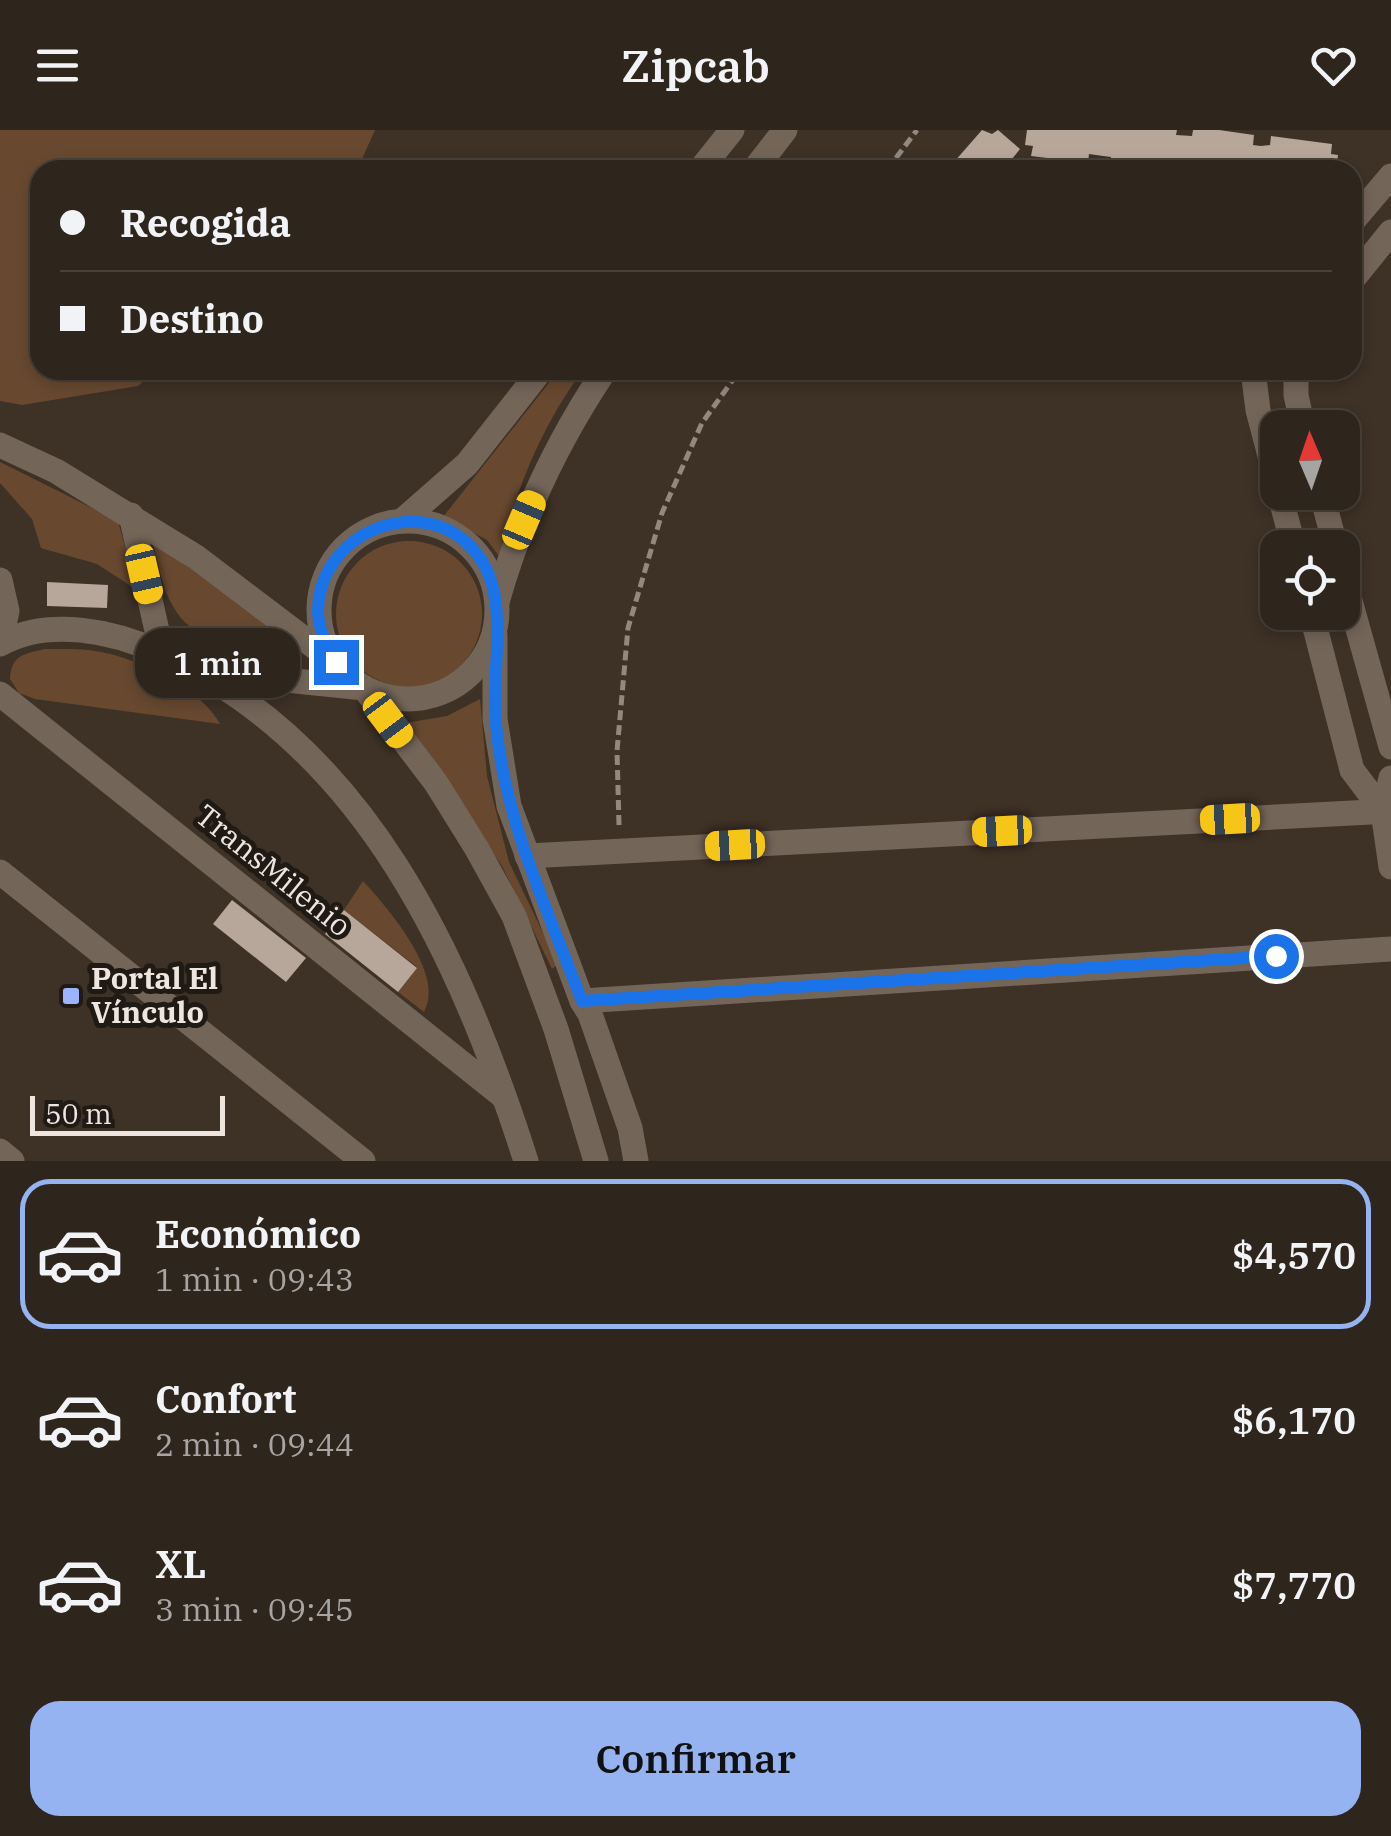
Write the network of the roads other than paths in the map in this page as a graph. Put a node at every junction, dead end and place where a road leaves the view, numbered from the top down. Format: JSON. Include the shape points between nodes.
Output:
{"nodes":[{"id":1,"x":732,"y":130,"type":"edge"},
{"id":2,"x":785,"y":130,"type":"edge"},
{"id":3,"x":708,"y":160,"type":"edge"},
{"id":4,"x":762,"y":160,"type":"edge"},
{"id":5,"x":1391,"y":176,"type":"edge"},
{"id":6,"x":1362,"y":210,"type":"edge"},
{"id":7,"x":1391,"y":232,"type":"edge"},
{"id":8,"x":1362,"y":268,"type":"edge"},
{"id":9,"x":533,"y":380,"type":"edge"},
{"id":10,"x":598,"y":380,"type":"edge"},
{"id":11,"x":1251,"y":380,"type":"edge"},
{"id":12,"x":1296,"y":380,"type":"edge"},
{"id":13,"x":1299,"y":410,"type":"edge"},
{"id":14,"x":0,"y":445,"type":"edge"},
{"id":15,"x":1260,"y":445,"type":"edge"},
{"id":16,"x":131,"y":515,"type":"junction"},
{"id":17,"x":402,"y":521,"type":"junction"},
{"id":18,"x":0,"y":580,"type":"edge"},
{"id":19,"x":497,"y":602,"type":"junction"},
{"id":20,"x":495,"y":628,"type":"junction"},
{"id":21,"x":1316,"y":630,"type":"edge"},
{"id":22,"x":1358,"y":630,"type":"edge"},
{"id":23,"x":1,"y":643,"type":"edge"},
{"id":24,"x":162,"y":653,"type":"junction"},
{"id":25,"x":336,"y":662,"type":"junction"},
{"id":26,"x":203,"y":671,"type":"junction"},
{"id":27,"x":364,"y":688,"type":"junction"},
{"id":28,"x":0,"y":694,"type":"edge"},
{"id":29,"x":1391,"y":747,"type":"edge"},
{"id":30,"x":1391,"y":778,"type":"edge"},
{"id":31,"x":1387,"y":811,"type":"edge"},
{"id":32,"x":528,"y":856,"type":"junction"},
{"id":33,"x":1391,"y":867,"type":"edge"},
{"id":34,"x":0,"y":872,"type":"edge"},
{"id":35,"x":1391,"y":949,"type":"edge"},
{"id":36,"x":582,"y":1001,"type":"junction"},
{"id":37,"x":506,"y":1099,"type":"junction"},
{"id":38,"x":0,"y":1151,"type":"edge"},
{"id":39,"x":12,"y":1161,"type":"edge"},
{"id":40,"x":363,"y":1161,"type":"edge"},
{"id":41,"x":526,"y":1161,"type":"edge"},
{"id":42,"x":596,"y":1161,"type":"edge"},
{"id":43,"x":636,"y":1161,"type":"edge"}],
"edges":[{"from":1,"to":3,"type":"street"},
{"from":2,"to":4,"type":"street"},
{"from":5,"to":6,"type":"street"},
{"from":7,"to":8,"type":"street"},
{"from":9,"to":17,"type":"street","via":[[467,464]]},
{"from":10,"to":19,"type":"street","via":[[540,480]]},
{"from":11,"to":15,"type":"street","via":[[1246,410]]},
{"from":12,"to":13,"type":"street"},
{"from":14,"to":16,"type":"street"},
{"from":16,"to":24,"type":"street"},
{"from":16,"to":25,"type":"street"},
{"from":17,"to":19,"type":"street","via":[[455,534],[476,552]]},
{"from":17,"to":25,"type":"street","via":[[371,529],[332,563],[318,613]]},
{"from":18,"to":23,"type":"street","via":[[7,611]]},
{"from":19,"to":20,"type":"street"},
{"from":20,"to":27,"type":"street","via":[[468,676],[445,691],[405,698]]},
{"from":20,"to":32,"type":"street","via":[[500,764]]},
{"from":21,"to":31,"type":"street","via":[[1352,770]]},
{"from":22,"to":29,"type":"street"},
{"from":23,"to":24,"type":"street","via":[[34,632],[82,631]]},
{"from":24,"to":26,"type":"street"},
{"from":25,"to":27,"type":"street"},
{"from":26,"to":27,"type":"street"},
{"from":26,"to":37,"type":"street","via":[[266,716],[343,789],[432,924]]},
{"from":27,"to":42,"type":"street","via":[[436,783],[514,916]]},
{"from":28,"to":37,"type":"street","name":"TransMilenio"},
{"from":30,"to":31,"type":"street"},
{"from":31,"to":32,"type":"street"},
{"from":31,"to":33,"type":"street"},
{"from":32,"to":36,"type":"street"},
{"from":34,"to":40,"type":"street"},
{"from":35,"to":36,"type":"street"},
{"from":36,"to":43,"type":"street"},
{"from":37,"to":41,"type":"street"},
{"from":38,"to":39,"type":"street"}]}
